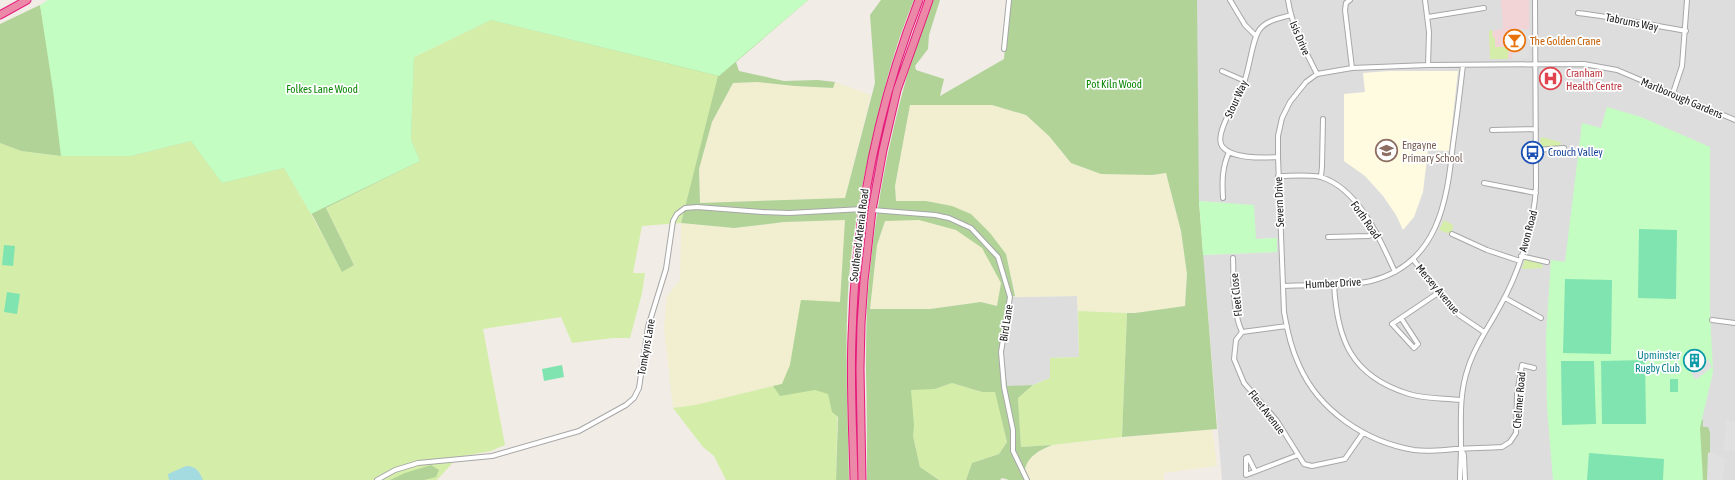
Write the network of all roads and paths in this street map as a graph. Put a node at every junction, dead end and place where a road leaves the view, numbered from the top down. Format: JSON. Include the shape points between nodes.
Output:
{"nodes":[{"id":1,"x":27,"y":0,"type":"edge"},
{"id":2,"x":919,"y":0,"type":"edge"},
{"id":3,"x":928,"y":0,"type":"edge"},
{"id":4,"x":1009,"y":0,"type":"edge"},
{"id":5,"x":1230,"y":0,"type":"edge"},
{"id":6,"x":1288,"y":0,"type":"edge"},
{"id":7,"x":1350,"y":0,"type":"edge"},
{"id":8,"x":1425,"y":0,"type":"edge"},
{"id":9,"x":1535,"y":0,"type":"edge"},
{"id":10,"x":1687,"y":0,"type":"edge"},
{"id":11,"x":1484,"y":8,"type":"dead end"},
{"id":12,"x":1578,"y":13,"type":"dead end"},
{"id":13,"x":0,"y":15,"type":"edge"},
{"id":14,"x":1291,"y":15,"type":"junction"},
{"id":15,"x":1428,"y":17,"type":"junction"},
{"id":16,"x":1686,"y":31,"type":"junction"},
{"id":17,"x":1256,"y":36,"type":"junction"},
{"id":18,"x":1004,"y":49,"type":"dead end"},
{"id":19,"x":1535,"y":64,"type":"junction"},
{"id":20,"x":1428,"y":65,"type":"junction"},
{"id":21,"x":1462,"y":65,"type":"junction"},
{"id":22,"x":1352,"y":68,"type":"junction"},
{"id":23,"x":1222,"y":71,"type":"dead end"},
{"id":24,"x":1317,"y":74,"type":"junction"},
{"id":25,"x":1245,"y":81,"type":"junction"},
{"id":26,"x":1673,"y":93,"type":"junction"},
{"id":27,"x":1323,"y":119,"type":"dead end"},
{"id":28,"x":1735,"y":120,"type":"edge"},
{"id":29,"x":1536,"y":129,"type":"junction"},
{"id":30,"x":1492,"y":130,"type":"dead end"},
{"id":31,"x":1564,"y":148,"type":"dead end"},
{"id":32,"x":1536,"y":150,"type":"junction"},
{"id":33,"x":1229,"y":152,"type":"junction"},
{"id":34,"x":1278,"y":157,"type":"junction"},
{"id":35,"x":1278,"y":176,"type":"junction"},
{"id":36,"x":1320,"y":177,"type":"junction"},
{"id":37,"x":1484,"y":183,"type":"dead end"},
{"id":38,"x":1536,"y":193,"type":"junction"},
{"id":39,"x":1223,"y":198,"type":"dead end"},
{"id":40,"x":863,"y":209,"type":"junction"},
{"id":41,"x":872,"y":210,"type":"junction"},
{"id":42,"x":1376,"y":232,"type":"junction"},
{"id":43,"x":1452,"y":234,"type":"dead end"},
{"id":44,"x":1328,"y":237,"type":"dead end"},
{"id":45,"x":1233,"y":258,"type":"dead end"},
{"id":46,"x":1520,"y":259,"type":"junction"},
{"id":47,"x":1413,"y":260,"type":"junction"},
{"id":48,"x":1547,"y":262,"type":"dead end"},
{"id":49,"x":1395,"y":272,"type":"junction"},
{"id":50,"x":1334,"y":284,"type":"junction"},
{"id":51,"x":1283,"y":286,"type":"junction"},
{"id":52,"x":1438,"y":292,"type":"junction"},
{"id":53,"x":1505,"y":298,"type":"junction"},
{"id":54,"x":1401,"y":318,"type":"junction"},
{"id":55,"x":1541,"y":318,"type":"dead end"},
{"id":56,"x":1712,"y":320,"type":"dead end"},
{"id":57,"x":1735,"y":323,"type":"edge"},
{"id":58,"x":1287,"y":326,"type":"junction"},
{"id":59,"x":1242,"y":332,"type":"junction"},
{"id":60,"x":1484,"y":332,"type":"junction"},
{"id":61,"x":1534,"y":368,"type":"dead end"},
{"id":62,"x":1461,"y":400,"type":"junction"},
{"id":63,"x":1363,"y":433,"type":"junction"},
{"id":64,"x":1461,"y":449,"type":"junction"},
{"id":65,"x":1298,"y":455,"type":"junction"},
{"id":66,"x":1255,"y":471,"type":"dead end"},
{"id":67,"x":377,"y":480,"type":"edge"},
{"id":68,"x":854,"y":480,"type":"edge"},
{"id":69,"x":862,"y":480,"type":"edge"},
{"id":70,"x":1027,"y":480,"type":"edge"},
{"id":71,"x":1460,"y":480,"type":"edge"},
{"id":72,"x":1465,"y":480,"type":"edge"}],
"edges":[{"from":1,"to":13,"type":"highway"},
{"from":2,"to":40,"type":"highway","name":"Southend Arterial Road","via":[[901,49],[884,108]]},
{"from":3,"to":41,"type":"highway","name":"Southend Arterial Road","via":[[897,90]]},
{"from":4,"to":18,"type":"street"},
{"from":5,"to":17,"type":"street","via":[[1245,25]]},
{"from":6,"to":14,"type":"street","name":"Isis Drive"},
{"from":7,"to":22,"type":"street","via":[[1346,3],[1345,10]]},
{"from":8,"to":15,"type":"street"},
{"from":9,"to":19,"type":"street","name":"Avon Road"},
{"from":10,"to":16,"type":"street"},
{"from":11,"to":15,"type":"street"},
{"from":12,"to":16,"type":"street","name":"Tabrums Way"},
{"from":14,"to":17,"type":"street","name":"Stour Way","via":[[1266,23]]},
{"from":14,"to":24,"type":"street","name":"Isis Drive"},
{"from":15,"to":20,"type":"street"},
{"from":16,"to":26,"type":"street","via":[[1682,66]]},
{"from":17,"to":25,"type":"street","name":"Stour Way"},
{"from":19,"to":21,"type":"street"},
{"from":19,"to":26,"type":"street","name":"Marlborough Gardens","via":[[1569,63],[1602,66]]},
{"from":19,"to":29,"type":"street","name":"Avon Road"},
{"from":20,"to":21,"type":"street"},
{"from":20,"to":22,"type":"street"},
{"from":21,"to":47,"type":"street","name":"Humber Drive","via":[[1446,200],[1435,229]]},
{"from":22,"to":24,"type":"street"},
{"from":23,"to":25,"type":"street"},
{"from":24,"to":34,"type":"street","name":"Severn Drive","via":[[1297,92],[1286,110],[1279,131]]},
{"from":25,"to":33,"type":"street","name":"Stour Way","via":[[1220,134],[1222,147]]},
{"from":26,"to":28,"type":"street","name":"Marlborough Gardens"},
{"from":27,"to":36,"type":"street"},
{"from":29,"to":30,"type":"street"},
{"from":29,"to":32,"type":"street","name":"Avon Road"},
{"from":31,"to":32,"type":"street"},
{"from":32,"to":38,"type":"street","name":"Avon Road"},
{"from":33,"to":34,"type":"street","via":[[1252,157]]},
{"from":33,"to":39,"type":"street","via":[[1222,173]]},
{"from":34,"to":35,"type":"street","name":"Severn Drive"},
{"from":35,"to":36,"type":"street","name":"Forth Road"},
{"from":35,"to":51,"type":"street","name":"Severn Drive"},
{"from":36,"to":42,"type":"street","name":"Forth Road","via":[[1350,197]]},
{"from":37,"to":38,"type":"street"},
{"from":38,"to":46,"type":"street","name":"Avon Road"},
{"from":40,"to":67,"type":"street","name":"Tomkyns Lane","via":[[789,213],[685,208],[672,221],[666,269],[648,327],[639,388],[634,398],[579,431],[492,456],[418,463],[395,470]]},
{"from":40,"to":68,"type":"highway","name":"Southend Arterial Road","via":[[852,338]]},
{"from":41,"to":69,"type":"highway","name":"Southend Arterial Road","via":[[861,324]]},
{"from":41,"to":70,"type":"street","name":"Bird Lane","via":[[949,218],[971,228],[998,257],[1010,296],[1001,352],[1004,387],[1010,415],[1013,451]]},
{"from":42,"to":44,"type":"street","via":[[1369,236]]},
{"from":42,"to":49,"type":"street","name":"Forth Road"},
{"from":43,"to":46,"type":"street","via":[[1487,250]]},
{"from":45,"to":59,"type":"street","name":"Fleet Close","via":[[1235,303]]},
{"from":46,"to":48,"type":"street"},
{"from":46,"to":53,"type":"street","name":"Avon Road"},
{"from":47,"to":49,"type":"street","name":"Humber Drive"},
{"from":47,"to":52,"type":"street","name":"Mersey Avenue"},
{"from":49,"to":50,"type":"street","name":"Humber Drive","via":[[1371,281]]},
{"from":50,"to":51,"type":"street","name":"Humber Drive"},
{"from":50,"to":62,"type":"street","via":[[1340,330],[1350,354],[1360,365],[1381,381],[1409,394]]},
{"from":51,"to":58,"type":"street","name":"Severn Drive"},
{"from":52,"to":54,"type":"street"},
{"from":52,"to":60,"type":"street","name":"Mersey Avenue","via":[[1459,315]]},
{"from":53,"to":55,"type":"street"},
{"from":53,"to":60,"type":"street","name":"Avon Road"},
{"from":54,"to":54,"type":"street","via":[[1392,324],[1414,348],[1418,344]]},
{"from":56,"to":57,"type":"street"},
{"from":58,"to":59,"type":"street"},
{"from":58,"to":63,"type":"street","name":"Severn Drive","via":[[1295,357],[1308,383],[1329,407]]},
{"from":59,"to":65,"type":"street","name":"Fleet Avenue","via":[[1236,340],[1234,351],[1240,375],[1277,422]]},
{"from":60,"to":62,"type":"street","name":"Avon Road","via":[[1468,367]]},
{"from":61,"to":64,"type":"street","name":"Chelmer Road","via":[[1522,366],[1517,394],[1517,427],[1510,442],[1502,447]]},
{"from":62,"to":64,"type":"street","name":"Avon Road"},
{"from":63,"to":64,"type":"street","name":"Severn Drive","via":[[1391,445],[1415,450]]},
{"from":63,"to":65,"type":"street","name":"Fleet Avenue","via":[[1349,455],[1341,461],[1308,466]]},
{"from":64,"to":71,"type":"street","name":"Avon Road"},
{"from":64,"to":72,"type":"street","name":"Avon Road","via":[[1464,455]]},
{"from":65,"to":66,"type":"street"}]}
